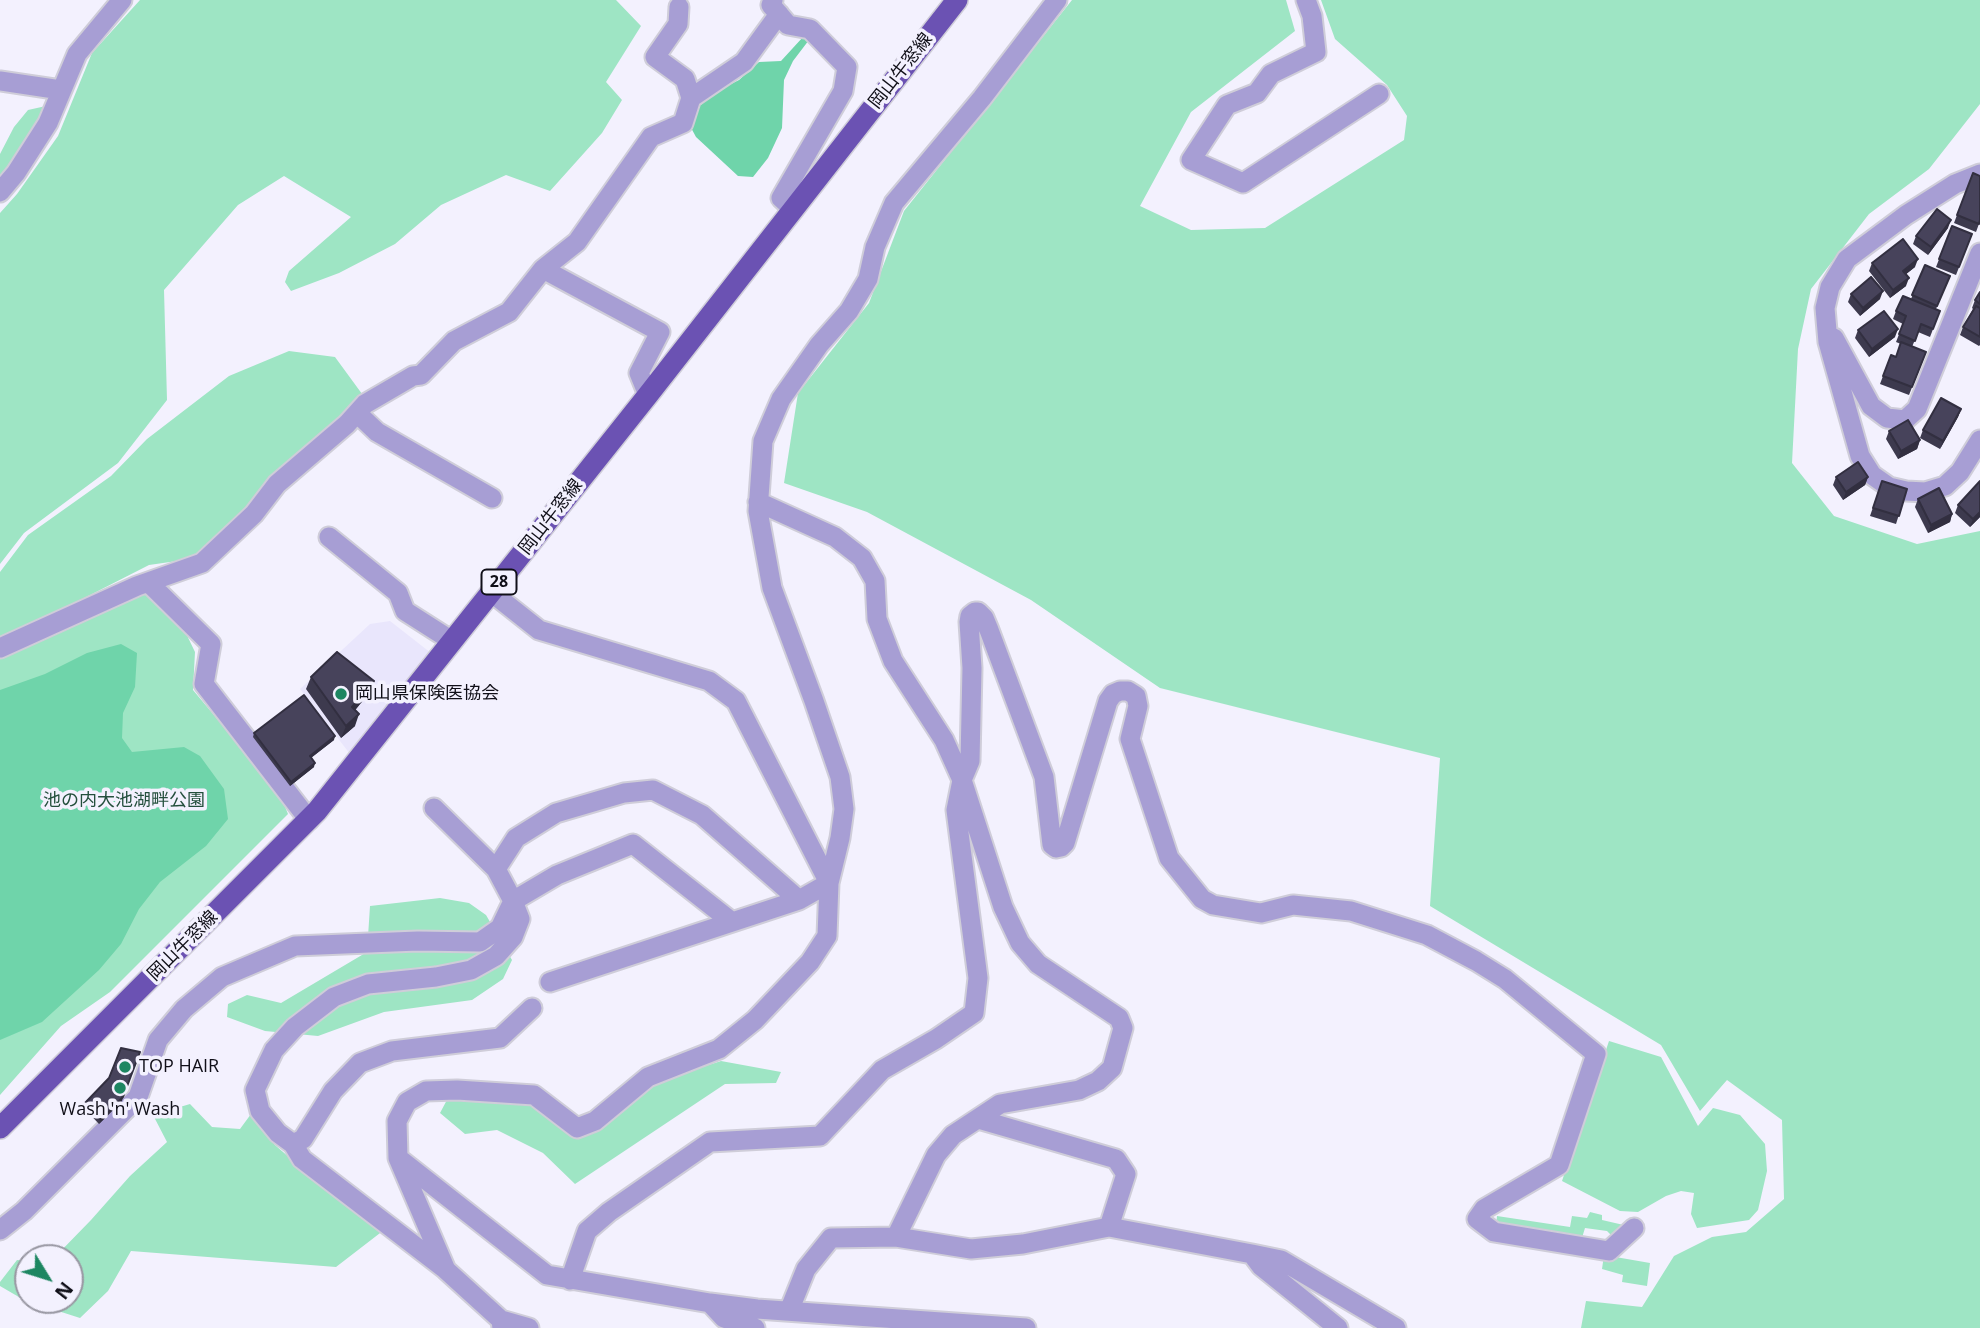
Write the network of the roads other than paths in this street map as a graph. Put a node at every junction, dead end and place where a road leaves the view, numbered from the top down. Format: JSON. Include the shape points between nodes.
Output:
{"nodes":[{"id":1,"x":122,"y":0,"type":"edge"},
{"id":2,"x":957,"y":0,"type":"edge"},
{"id":3,"x":1057,"y":0,"type":"edge"},
{"id":4,"x":1306,"y":0,"type":"edge"},
{"id":5,"x":679,"y":7,"type":"dead end"},
{"id":6,"x":776,"y":7,"type":"edge"},
{"id":7,"x":0,"y":81,"type":"edge"},
{"id":8,"x":61,"y":90,"type":"junction"},
{"id":9,"x":1378,"y":94,"type":"dead end"},
{"id":10,"x":691,"y":98,"type":"junction"},
{"id":11,"x":1980,"y":174,"type":"edge"},
{"id":12,"x":0,"y":192,"type":"edge"},
{"id":13,"x":793,"y":209,"type":"junction"},
{"id":14,"x":1980,"y":253,"type":"edge"},
{"id":15,"x":543,"y":269,"type":"junction"},
{"id":16,"x":1827,"y":327,"type":"junction"},
{"id":17,"x":648,"y":395,"type":"junction"},
{"id":18,"x":357,"y":413,"type":"junction"},
{"id":19,"x":1980,"y":440,"type":"edge"},
{"id":20,"x":492,"y":498,"type":"dead end"},
{"id":21,"x":758,"y":502,"type":"junction"},
{"id":22,"x":329,"y":537,"type":"dead end"},
{"id":23,"x":149,"y":583,"type":"junction"},
{"id":24,"x":491,"y":592,"type":"junction"},
{"id":25,"x":452,"y":642,"type":"junction"},
{"id":26,"x":0,"y":648,"type":"edge"},
{"id":27,"x":961,"y":780,"type":"junction"},
{"id":28,"x":434,"y":808,"type":"dead end"},
{"id":29,"x":309,"y":820,"type":"junction"},
{"id":30,"x":496,"y":869,"type":"junction"},
{"id":31,"x":829,"y":883,"type":"junction"},
{"id":32,"x":799,"y":900,"type":"junction"},
{"id":33,"x":513,"y":901,"type":"junction"},
{"id":34,"x":732,"y":922,"type":"junction"},
{"id":35,"x":550,"y":982,"type":"dead end"},
{"id":36,"x":533,"y":1008,"type":"dead end"},
{"id":37,"x":978,"y":1119,"type":"junction"},
{"id":38,"x":0,"y":1128,"type":"edge"},
{"id":39,"x":293,"y":1144,"type":"junction"},
{"id":40,"x":398,"y":1158,"type":"junction"},
{"id":41,"x":1109,"y":1227,"type":"junction"},
{"id":42,"x":1634,"y":1228,"type":"dead end"},
{"id":43,"x":0,"y":1230,"type":"edge"},
{"id":44,"x":896,"y":1237,"type":"junction"},
{"id":45,"x":1252,"y":1254,"type":"junction"},
{"id":46,"x":446,"y":1270,"type":"junction"},
{"id":47,"x":570,"y":1280,"type":"junction"},
{"id":48,"x":709,"y":1303,"type":"junction"},
{"id":49,"x":789,"y":1311,"type":"junction"},
{"id":50,"x":501,"y":1324,"type":"edge"},
{"id":51,"x":529,"y":1328,"type":"edge"},
{"id":52,"x":755,"y":1328,"type":"edge"},
{"id":53,"x":1026,"y":1328,"type":"edge"},
{"id":54,"x":1338,"y":1328,"type":"edge"},
{"id":55,"x":1396,"y":1328,"type":"edge"}],
"edges":[{"from":1,"to":8,"type":"street","via":[[77,54]]},
{"from":2,"to":13,"type":"main road","name":"岡山牛窓線","number":"28"},
{"from":3,"to":21,"type":"street","via":[[894,203],[868,279],[781,399],[763,441]]},
{"from":4,"to":9,"type":"street","via":[[1316,52],[1271,74],[1257,93],[1227,105],[1191,160],[1243,183]]},
{"from":5,"to":10,"type":"street","via":[[678,24],[655,57],[685,79]]},
{"from":6,"to":10,"type":"street","via":[[744,62]]},
{"from":6,"to":13,"type":"street","via":[[789,24],[810,29],[846,67],[844,91],[781,198]]},
{"from":7,"to":8,"type":"street"},
{"from":8,"to":12,"type":"street","via":[[48,123]]},
{"from":10,"to":15,"type":"street","via":[[683,123],[651,137],[577,242]]},
{"from":11,"to":16,"type":"street","via":[[1955,184],[1847,258],[1830,287]]},
{"from":13,"to":17,"type":"main road","name":"岡山牛窓線","number":"28"},
{"from":14,"to":16,"type":"street","via":[[1917,410],[1905,420],[1887,418],[1871,406]]},
{"from":15,"to":17,"type":"street","via":[[660,331],[639,373]]},
{"from":15,"to":18,"type":"street","via":[[509,312],[454,341],[421,375],[365,404]]},
{"from":16,"to":19,"type":"street","via":[[1860,456],[1872,475],[1889,487],[1906,491],[1945,486]]},
{"from":17,"to":24,"type":"main road","name":"岡山牛窓線","number":"28"},
{"from":18,"to":20,"type":"street","via":[[377,432]]},
{"from":18,"to":23,"type":"street","via":[[277,484],[254,514],[202,564]]},
{"from":21,"to":27,"type":"street","via":[[835,537],[862,558],[874,580],[877,619],[893,661],[944,740]]},
{"from":21,"to":31,"type":"street","via":[[772,588],[840,777],[844,809]]},
{"from":22,"to":25,"type":"street","via":[[398,593],[405,611]]},
{"from":23,"to":26,"type":"street"},
{"from":23,"to":29,"type":"street","via":[[211,644],[204,684]]},
{"from":24,"to":25,"type":"main road","name":"岡山牛窓線","number":"28"},
{"from":24,"to":31,"type":"street","via":[[539,630],[709,681],[736,701]]},
{"from":25,"to":29,"type":"main road","name":"岡山牛窓線","number":"28"},
{"from":27,"to":37,"type":"street","via":[[1003,907],[1020,943],[1038,964],[1119,1018],[1123,1028],[1112,1068],[1098,1081],[1079,1090],[1000,1104]]},
{"from":27,"to":42,"type":"street","via":[[970,761],[969,622],[978,612],[989,630],[1044,777],[1052,845],[1056,848],[1065,843],[1108,701],[1113,694],[1128,691],[1136,696],[1138,706],[1129,739],[1169,858],[1202,899],[1261,913],[1293,905],[1351,911],[1427,935],[1505,979],[1596,1054],[1559,1165],[1484,1209],[1477,1219],[1494,1232],[1609,1251]]},
{"from":27,"to":47,"type":"street","via":[[956,810],[978,978],[974,1013],[882,1070],[820,1136],[710,1142],[587,1231]]},
{"from":28,"to":30,"type":"street"},
{"from":29,"to":38,"type":"main road","name":"岡山牛窓線","number":"28"},
{"from":30,"to":32,"type":"street","via":[[516,838],[556,813],[624,793],[653,790],[702,815]]},
{"from":30,"to":33,"type":"street"},
{"from":31,"to":32,"type":"street"},
{"from":31,"to":40,"type":"street","via":[[827,936],[810,962],[755,1020],[719,1049],[648,1077],[595,1121],[577,1128],[534,1095],[426,1091],[407,1102],[397,1121]]},
{"from":32,"to":34,"type":"street"},
{"from":33,"to":34,"type":"street","via":[[557,875],[633,844]]},
{"from":33,"to":39,"type":"street","via":[[520,919],[513,937],[496,956],[471,970],[368,984],[334,998],[295,1027],[274,1050],[255,1090],[260,1111]]},
{"from":33,"to":43,"type":"street","via":[[500,928],[480,942],[295,946],[222,977],[184,1009],[158,1040],[138,1097]]},
{"from":34,"to":35,"type":"street"},
{"from":36,"to":39,"type":"street","via":[[500,1038],[392,1051],[360,1063],[333,1091],[303,1139]]},
{"from":37,"to":41,"type":"street","via":[[1116,1159],[1126,1174]]},
{"from":37,"to":44,"type":"street","via":[[953,1135],[936,1155]]},
{"from":39,"to":46,"type":"street","via":[[302,1159]]},
{"from":40,"to":46,"type":"street"},
{"from":40,"to":47,"type":"street","via":[[547,1275]]},
{"from":41,"to":44,"type":"street","via":[[971,1249]]},
{"from":41,"to":45,"type":"street"},
{"from":44,"to":49,"type":"street","via":[[831,1238],[806,1269]]},
{"from":45,"to":54,"type":"street"},
{"from":45,"to":55,"type":"street","via":[[1281,1260]]},
{"from":46,"to":50,"type":"street"},
{"from":47,"to":48,"type":"street"},
{"from":48,"to":49,"type":"street"},
{"from":48,"to":52,"type":"street","via":[[724,1318]]},
{"from":49,"to":53,"type":"street"},
{"from":50,"to":51,"type":"street"}]}
